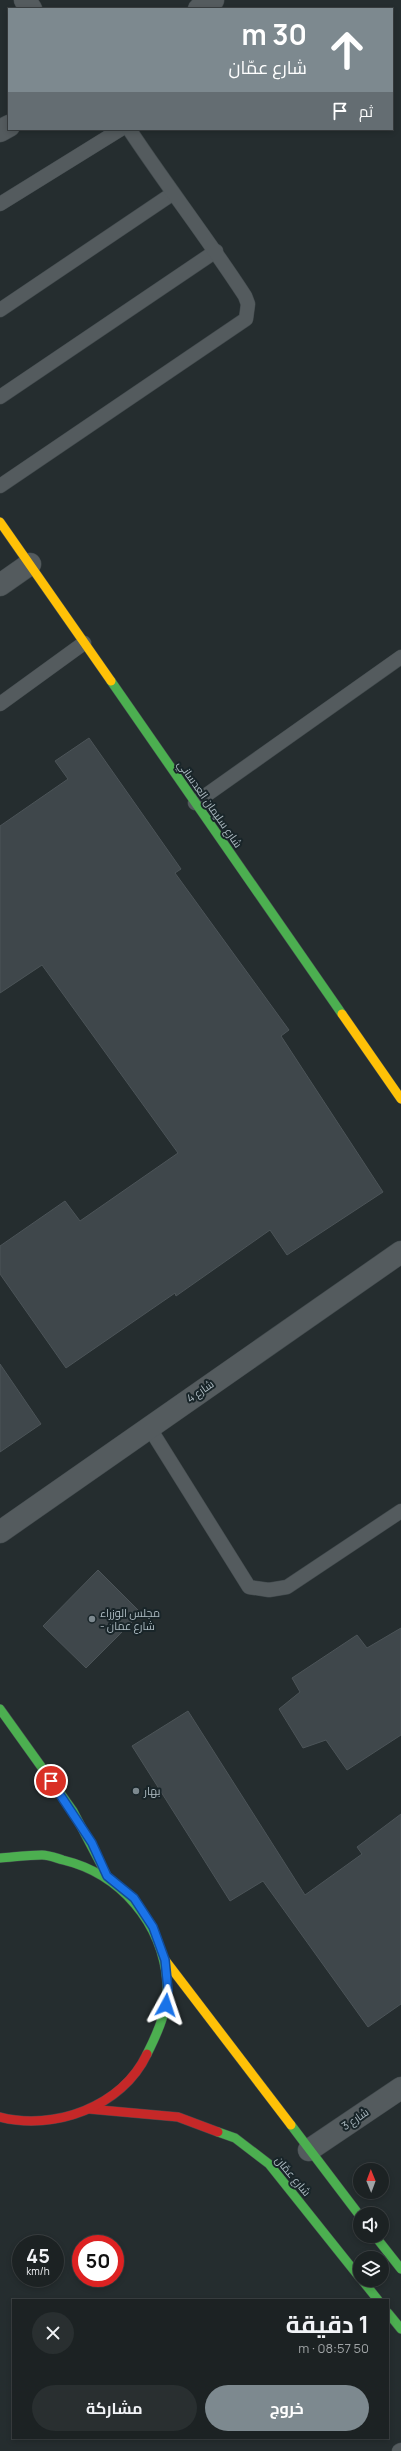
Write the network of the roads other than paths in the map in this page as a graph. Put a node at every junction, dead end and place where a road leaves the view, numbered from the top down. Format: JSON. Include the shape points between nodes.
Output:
{"nodes":[{"id":1,"x":213,"y":0,"type":"edge"},
{"id":2,"x":201,"y":8,"type":"edge"},
{"id":3,"x":119,"y":130,"type":"edge"},
{"id":4,"x":130,"y":130,"type":"edge"},
{"id":5,"x":172,"y":194,"type":"junction"},
{"id":6,"x":0,"y":204,"type":"edge"},
{"id":7,"x":216,"y":251,"type":"junction"},
{"id":8,"x":0,"y":310,"type":"edge"},
{"id":9,"x":0,"y":396,"type":"edge"},
{"id":10,"x":0,"y":486,"type":"edge"},
{"id":11,"x":0,"y":522,"type":"edge"},
{"id":12,"x":30,"y":564,"type":"junction"},
{"id":13,"x":0,"y":585,"type":"edge"},
{"id":14,"x":84,"y":643,"type":"junction"},
{"id":15,"x":401,"y":657,"type":"edge"},
{"id":16,"x":0,"y":704,"type":"edge"},
{"id":17,"x":195,"y":803,"type":"junction"},
{"id":18,"x":401,"y":1099,"type":"edge"},
{"id":19,"x":401,"y":1252,"type":"edge"},
{"id":20,"x":149,"y":1427,"type":"junction"},
{"id":21,"x":401,"y":1511,"type":"edge"},
{"id":22,"x":0,"y":1532,"type":"edge"},
{"id":23,"x":0,"y":1709,"type":"edge"},
{"id":24,"x":0,"y":1858,"type":"edge"},
{"id":25,"x":107,"y":1876,"type":"junction"},
{"id":26,"x":165,"y":1960,"type":"junction"},
{"id":27,"x":401,"y":2088,"type":"edge"},
{"id":28,"x":89,"y":2109,"type":"junction"},
{"id":29,"x":0,"y":2117,"type":"edge"},
{"id":30,"x":309,"y":2150,"type":"junction"},
{"id":31,"x":353,"y":2207,"type":"edge"},
{"id":32,"x":381,"y":2243,"type":"edge"},
{"id":33,"x":353,"y":2269,"type":"edge"},
{"id":34,"x":401,"y":2269,"type":"edge"},
{"id":35,"x":367,"y":2287,"type":"edge"},
{"id":36,"x":377,"y":2299,"type":"edge"},
{"id":37,"x":389,"y":2314,"type":"edge"},
{"id":38,"x":401,"y":2329,"type":"edge"}],
"edges":[{"from":1,"to":2,"type":"street"},
{"from":3,"to":6,"type":"lane"},
{"from":4,"to":5,"type":"lane"},
{"from":5,"to":7,"type":"lane"},
{"from":5,"to":8,"type":"lane"},
{"from":7,"to":9,"type":"lane"},
{"from":7,"to":10,"type":"lane","via":[[245,296],[248,304],[246,319]]},
{"from":11,"to":12,"type":"main road","name":"شارع سليمان العدساني"},
{"from":12,"to":13,"type":"street"},
{"from":12,"to":14,"type":"main road","name":"شارع سليمان العدساني"},
{"from":14,"to":16,"type":"lane"},
{"from":14,"to":17,"type":"main road","name":"شارع سليمان العدساني"},
{"from":15,"to":17,"type":"lane"},
{"from":17,"to":18,"type":"main road","name":"شارع سليمان العدساني"},
{"from":19,"to":20,"type":"street","name":"شارع 4"},
{"from":20,"to":21,"type":"lane","via":[[249,1587],[269,1590],[287,1587]]},
{"from":20,"to":22,"type":"street","name":"شارع 4"},
{"from":23,"to":25,"type":"main road","via":[[73,1811]]},
{"from":24,"to":25,"type":"main road","via":[[18,1854],[49,1854],[80,1862]]},
{"from":25,"to":26,"type":"main road","via":[[134,1898],[153,1927]]},
{"from":26,"to":28,"type":"main road","via":[[168,1990],[165,2012],[153,2048],[136,2073],[115,2094]]},
{"from":26,"to":30,"type":"main road"},
{"from":27,"to":30,"type":"street","name":"شارع 3"},
{"from":28,"to":29,"type":"main road","via":[[61,2118],[32,2122]]},
{"from":28,"to":33,"type":"main road","name":"شارع عمّان","via":[[178,2117],[235,2138],[269,2164]]},
{"from":30,"to":31,"type":"main road"},
{"from":32,"to":34,"type":"main road"},
{"from":35,"to":36,"type":"main road","name":"شارع عمّان"},
{"from":37,"to":38,"type":"main road"}]}
